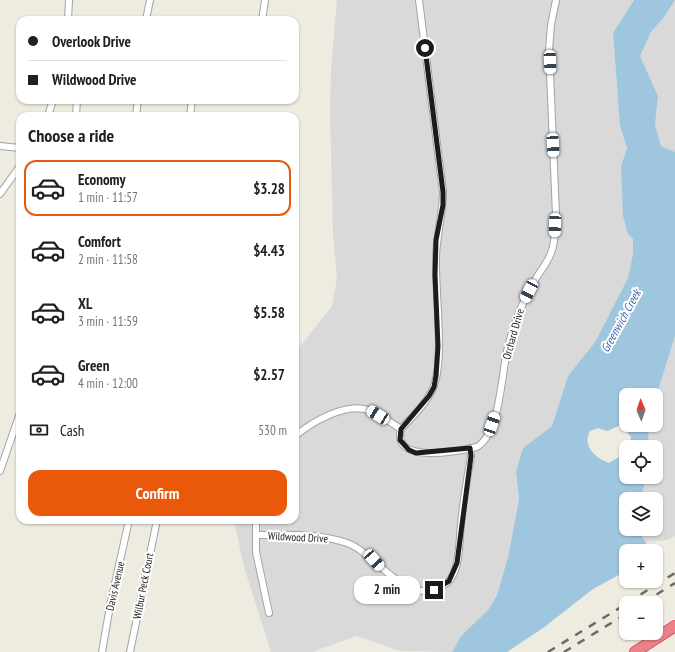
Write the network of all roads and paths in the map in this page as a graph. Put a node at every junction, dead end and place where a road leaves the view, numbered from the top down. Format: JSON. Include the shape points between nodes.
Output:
{"nodes":[{"id":1,"x":69,"y":0,"type":"edge"},
{"id":2,"x":150,"y":0,"type":"edge"},
{"id":3,"x":266,"y":0,"type":"edge"},
{"id":4,"x":419,"y":0,"type":"edge"},
{"id":5,"x":556,"y":0,"type":"edge"},
{"id":6,"x":68,"y":16,"type":"edge"},
{"id":7,"x":147,"y":16,"type":"edge"},
{"id":8,"x":263,"y":16,"type":"edge"},
{"id":9,"x":0,"y":146,"type":"edge"},
{"id":10,"x":16,"y":148,"type":"edge"},
{"id":11,"x":16,"y":172,"type":"edge"},
{"id":12,"x":0,"y":194,"type":"edge"},
{"id":13,"x":16,"y":425,"type":"edge"},
{"id":14,"x":401,"y":429,"type":"junction"},
{"id":15,"x":299,"y":434,"type":"edge"},
{"id":16,"x":470,"y":448,"type":"junction"},
{"id":17,"x":0,"y":471,"type":"edge"},
{"id":18,"x":128,"y":524,"type":"edge"},
{"id":19,"x":156,"y":524,"type":"edge"},
{"id":20,"x":256,"y":524,"type":"edge"},
{"id":21,"x":257,"y":535,"type":"junction"},
{"id":22,"x":270,"y":613,"type":"dead end"},
{"id":23,"x":675,"y":626,"type":"edge"},
{"id":24,"x":102,"y":652,"type":"edge"},
{"id":25,"x":130,"y":652,"type":"edge"},
{"id":26,"x":635,"y":652,"type":"edge"}],
"edges":[{"from":1,"to":6,"type":"street"},
{"from":2,"to":7,"type":"street"},
{"from":3,"to":8,"type":"street"},
{"from":4,"to":14,"type":"street","via":[[443,192],[436,240],[437,363],[434,387]]},
{"from":5,"to":16,"type":"street","name":"Orchard Drive","via":[[550,50],[555,176],[555,236],[552,252],[518,311],[506,354],[496,414],[488,435],[484,442]]},
{"from":9,"to":10,"type":"street"},
{"from":11,"to":12,"type":"street"},
{"from":13,"to":17,"type":"street"},
{"from":14,"to":15,"type":"street","via":[[370,410],[356,407],[346,408]]},
{"from":14,"to":16,"type":"street","via":[[400,440],[409,450],[416,453]]},
{"from":16,"to":21,"type":"street","name":"Wildwood Drive","via":[[457,563],[449,581],[434,590],[414,590],[392,577],[366,552],[346,542],[320,537]]},
{"from":18,"to":24,"type":"street","name":"Davis Avenue"},
{"from":19,"to":25,"type":"street","name":"Wilbur Peck Court"},
{"from":20,"to":21,"type":"street","name":"Wildwood Drive"},
{"from":21,"to":22,"type":"street","name":"Wildwood Drive","via":[[256,552]]},
{"from":23,"to":26,"type":"highway"}]}
